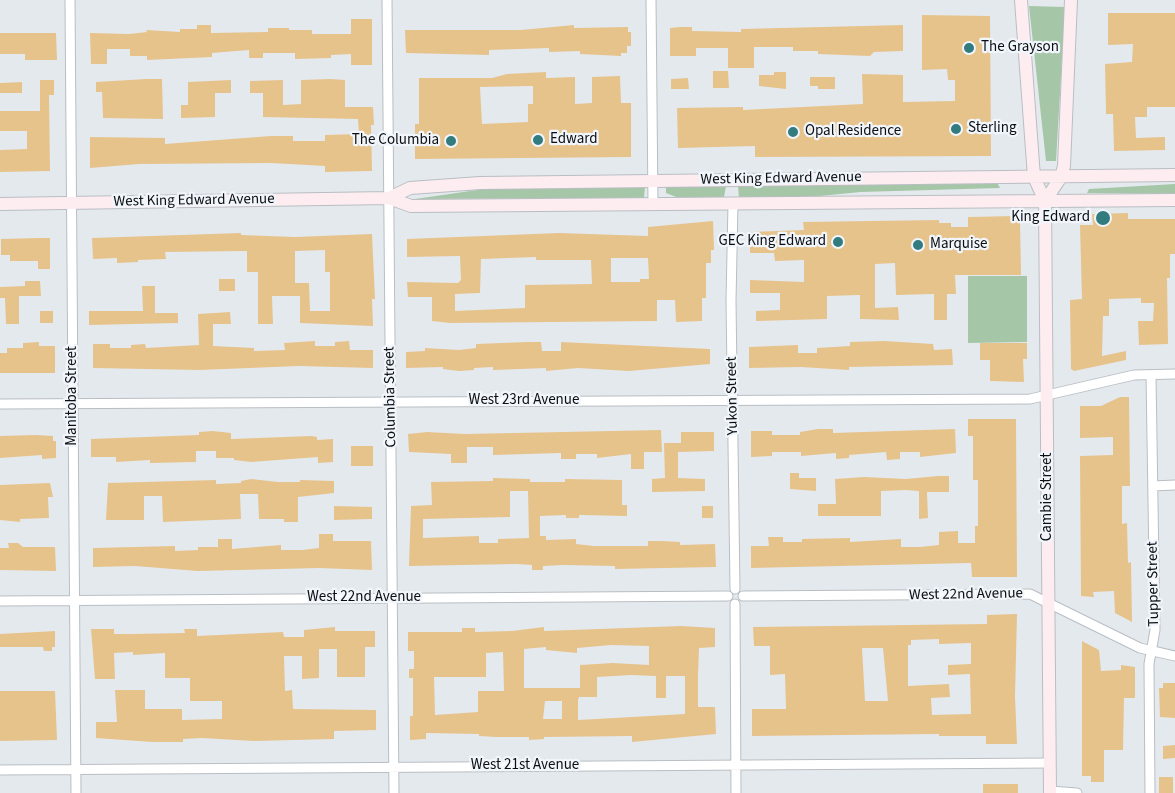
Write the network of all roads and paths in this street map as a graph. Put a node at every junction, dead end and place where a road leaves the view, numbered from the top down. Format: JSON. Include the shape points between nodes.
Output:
{"nodes":[{"id":1,"x":70,"y":0,"type":"edge"},
{"id":2,"x":387,"y":0,"type":"edge"},
{"id":3,"x":651,"y":0,"type":"edge"},
{"id":4,"x":1022,"y":0,"type":"edge"},
{"id":5,"x":1071,"y":0,"type":"edge"},
{"id":6,"x":1175,"y":175,"type":"edge"},
{"id":7,"x":1034,"y":177,"type":"junction"},
{"id":8,"x":1061,"y":177,"type":"junction"},
{"id":9,"x":652,"y":181,"type":"junction"},
{"id":10,"x":389,"y":198,"type":"junction"},
{"id":11,"x":1175,"y":200,"type":"edge"},
{"id":12,"x":1045,"y":201,"type":"junction"},
{"id":13,"x":73,"y":203,"type":"junction"},
{"id":14,"x":733,"y":203,"type":"junction"},
{"id":15,"x":0,"y":204,"type":"edge"},
{"id":16,"x":653,"y":204,"type":"junction"},
{"id":17,"x":1175,"y":374,"type":"edge"},
{"id":18,"x":1151,"y":375,"type":"junction"},
{"id":19,"x":1047,"y":394,"type":"junction"},
{"id":20,"x":733,"y":399,"type":"junction"},
{"id":21,"x":391,"y":402,"type":"junction"},
{"id":22,"x":73,"y":404,"type":"junction"},
{"id":23,"x":0,"y":405,"type":"edge"},
{"id":24,"x":1175,"y":485,"type":"edge"},
{"id":25,"x":1153,"y":486,"type":"junction"},
{"id":26,"x":735,"y":589,"type":"junction"},
{"id":27,"x":728,"y":596,"type":"junction"},
{"id":28,"x":743,"y":596,"type":"junction"},
{"id":29,"x":393,"y":598,"type":"junction"},
{"id":30,"x":0,"y":600,"type":"edge"},
{"id":31,"x":75,"y":600,"type":"junction"},
{"id":32,"x":1048,"y":603,"type":"junction"},
{"id":33,"x":735,"y":604,"type":"junction"},
{"id":34,"x":1152,"y":651,"type":"junction"},
{"id":35,"x":1175,"y":656,"type":"edge"},
{"id":36,"x":1050,"y":763,"type":"junction"},
{"id":37,"x":736,"y":765,"type":"junction"},
{"id":38,"x":394,"y":767,"type":"junction"},
{"id":39,"x":76,"y":769,"type":"junction"},
{"id":40,"x":0,"y":770,"type":"edge"},
{"id":41,"x":1050,"y":792,"type":"edge"},
{"id":42,"x":76,"y":793,"type":"edge"},
{"id":43,"x":394,"y":793,"type":"edge"},
{"id":44,"x":736,"y":793,"type":"edge"},
{"id":45,"x":1077,"y":793,"type":"edge"},
{"id":46,"x":1150,"y":793,"type":"edge"}],
"edges":[{"from":1,"to":13,"type":"street","name":"Manitoba Street"},
{"from":2,"to":10,"type":"street","name":"Columbia Street"},
{"from":3,"to":9,"type":"street"},
{"from":4,"to":7,"type":"main road","name":"Cambie Street"},
{"from":5,"to":8,"type":"main road"},
{"from":6,"to":8,"type":"main road","name":"West King Edward Avenue"},
{"from":7,"to":8,"type":"main road","name":"West King Edward Avenue"},
{"from":7,"to":9,"type":"main road","name":"West King Edward Avenue"},
{"from":7,"to":12,"type":"main road","name":"Cambie Street"},
{"from":8,"to":12,"type":"main road"},
{"from":9,"to":10,"type":"main road","name":"West King Edward Avenue","via":[[480,183],[410,188]]},
{"from":9,"to":16,"type":"street"},
{"from":10,"to":13,"type":"main road","name":"West King Edward Avenue"},
{"from":10,"to":16,"type":"main road","name":"West King Edward Avenue","via":[[411,206]]},
{"from":10,"to":21,"type":"street","name":"Columbia Street"},
{"from":11,"to":12,"type":"main road","name":"West King Edward Avenue"},
{"from":12,"to":14,"type":"main road","name":"West King Edward Avenue"},
{"from":12,"to":19,"type":"main road","name":"Cambie Street"},
{"from":13,"to":15,"type":"main road","name":"West King Edward Avenue"},
{"from":13,"to":22,"type":"street","name":"Manitoba Street"},
{"from":14,"to":16,"type":"main road","name":"West King Edward Avenue"},
{"from":14,"to":20,"type":"street","name":"Yukon Street"},
{"from":17,"to":18,"type":"street","name":"West 23rd Avenue"},
{"from":18,"to":19,"type":"street","name":"West 23rd Avenue","via":[[1134,375]]},
{"from":18,"to":25,"type":"street","name":"Tupper Street"},
{"from":19,"to":20,"type":"street","name":"West 23rd Avenue","via":[[1022,399]]},
{"from":19,"to":32,"type":"main road","name":"Cambie Street"},
{"from":20,"to":21,"type":"street","name":"West 23rd Avenue"},
{"from":20,"to":26,"type":"street","name":"Yukon Street"},
{"from":21,"to":22,"type":"street","name":"West 23rd Avenue"},
{"from":21,"to":29,"type":"street","name":"Columbia Street"},
{"from":22,"to":23,"type":"street","name":"West 23rd Avenue"},
{"from":22,"to":31,"type":"street","name":"Manitoba Street"},
{"from":24,"to":25,"type":"street"},
{"from":25,"to":34,"type":"street","name":"Tupper Street"},
{"from":26,"to":27,"type":"street"},
{"from":26,"to":28,"type":"street"},
{"from":27,"to":29,"type":"street","name":"West 22nd Avenue"},
{"from":27,"to":33,"type":"street"},
{"from":28,"to":32,"type":"street","name":"West 22nd Avenue","via":[[1030,594]]},
{"from":28,"to":33,"type":"street"},
{"from":29,"to":31,"type":"street","name":"West 22nd Avenue"},
{"from":29,"to":38,"type":"street","name":"Columbia Street"},
{"from":30,"to":31,"type":"street","name":"West 22nd Avenue"},
{"from":31,"to":39,"type":"street","name":"Manitoba Street"},
{"from":32,"to":34,"type":"street","name":"West 22nd Avenue"},
{"from":32,"to":36,"type":"main road","name":"Cambie Street"},
{"from":33,"to":37,"type":"street"},
{"from":34,"to":35,"type":"street","name":"West 22nd Avenue"},
{"from":34,"to":46,"type":"street","name":"Tupper Street"},
{"from":36,"to":37,"type":"street","name":"West 21st Avenue"},
{"from":36,"to":41,"type":"main road","name":"Cambie Street"},
{"from":37,"to":38,"type":"street","name":"West 21st Avenue"},
{"from":37,"to":44,"type":"street"},
{"from":38,"to":39,"type":"street","name":"West 21st Avenue"},
{"from":38,"to":43,"type":"street","name":"Columbia Street"},
{"from":39,"to":40,"type":"street","name":"West 21st Avenue"},
{"from":39,"to":42,"type":"street","name":"Manitoba Street"},
{"from":41,"to":45,"type":"street"}]}
